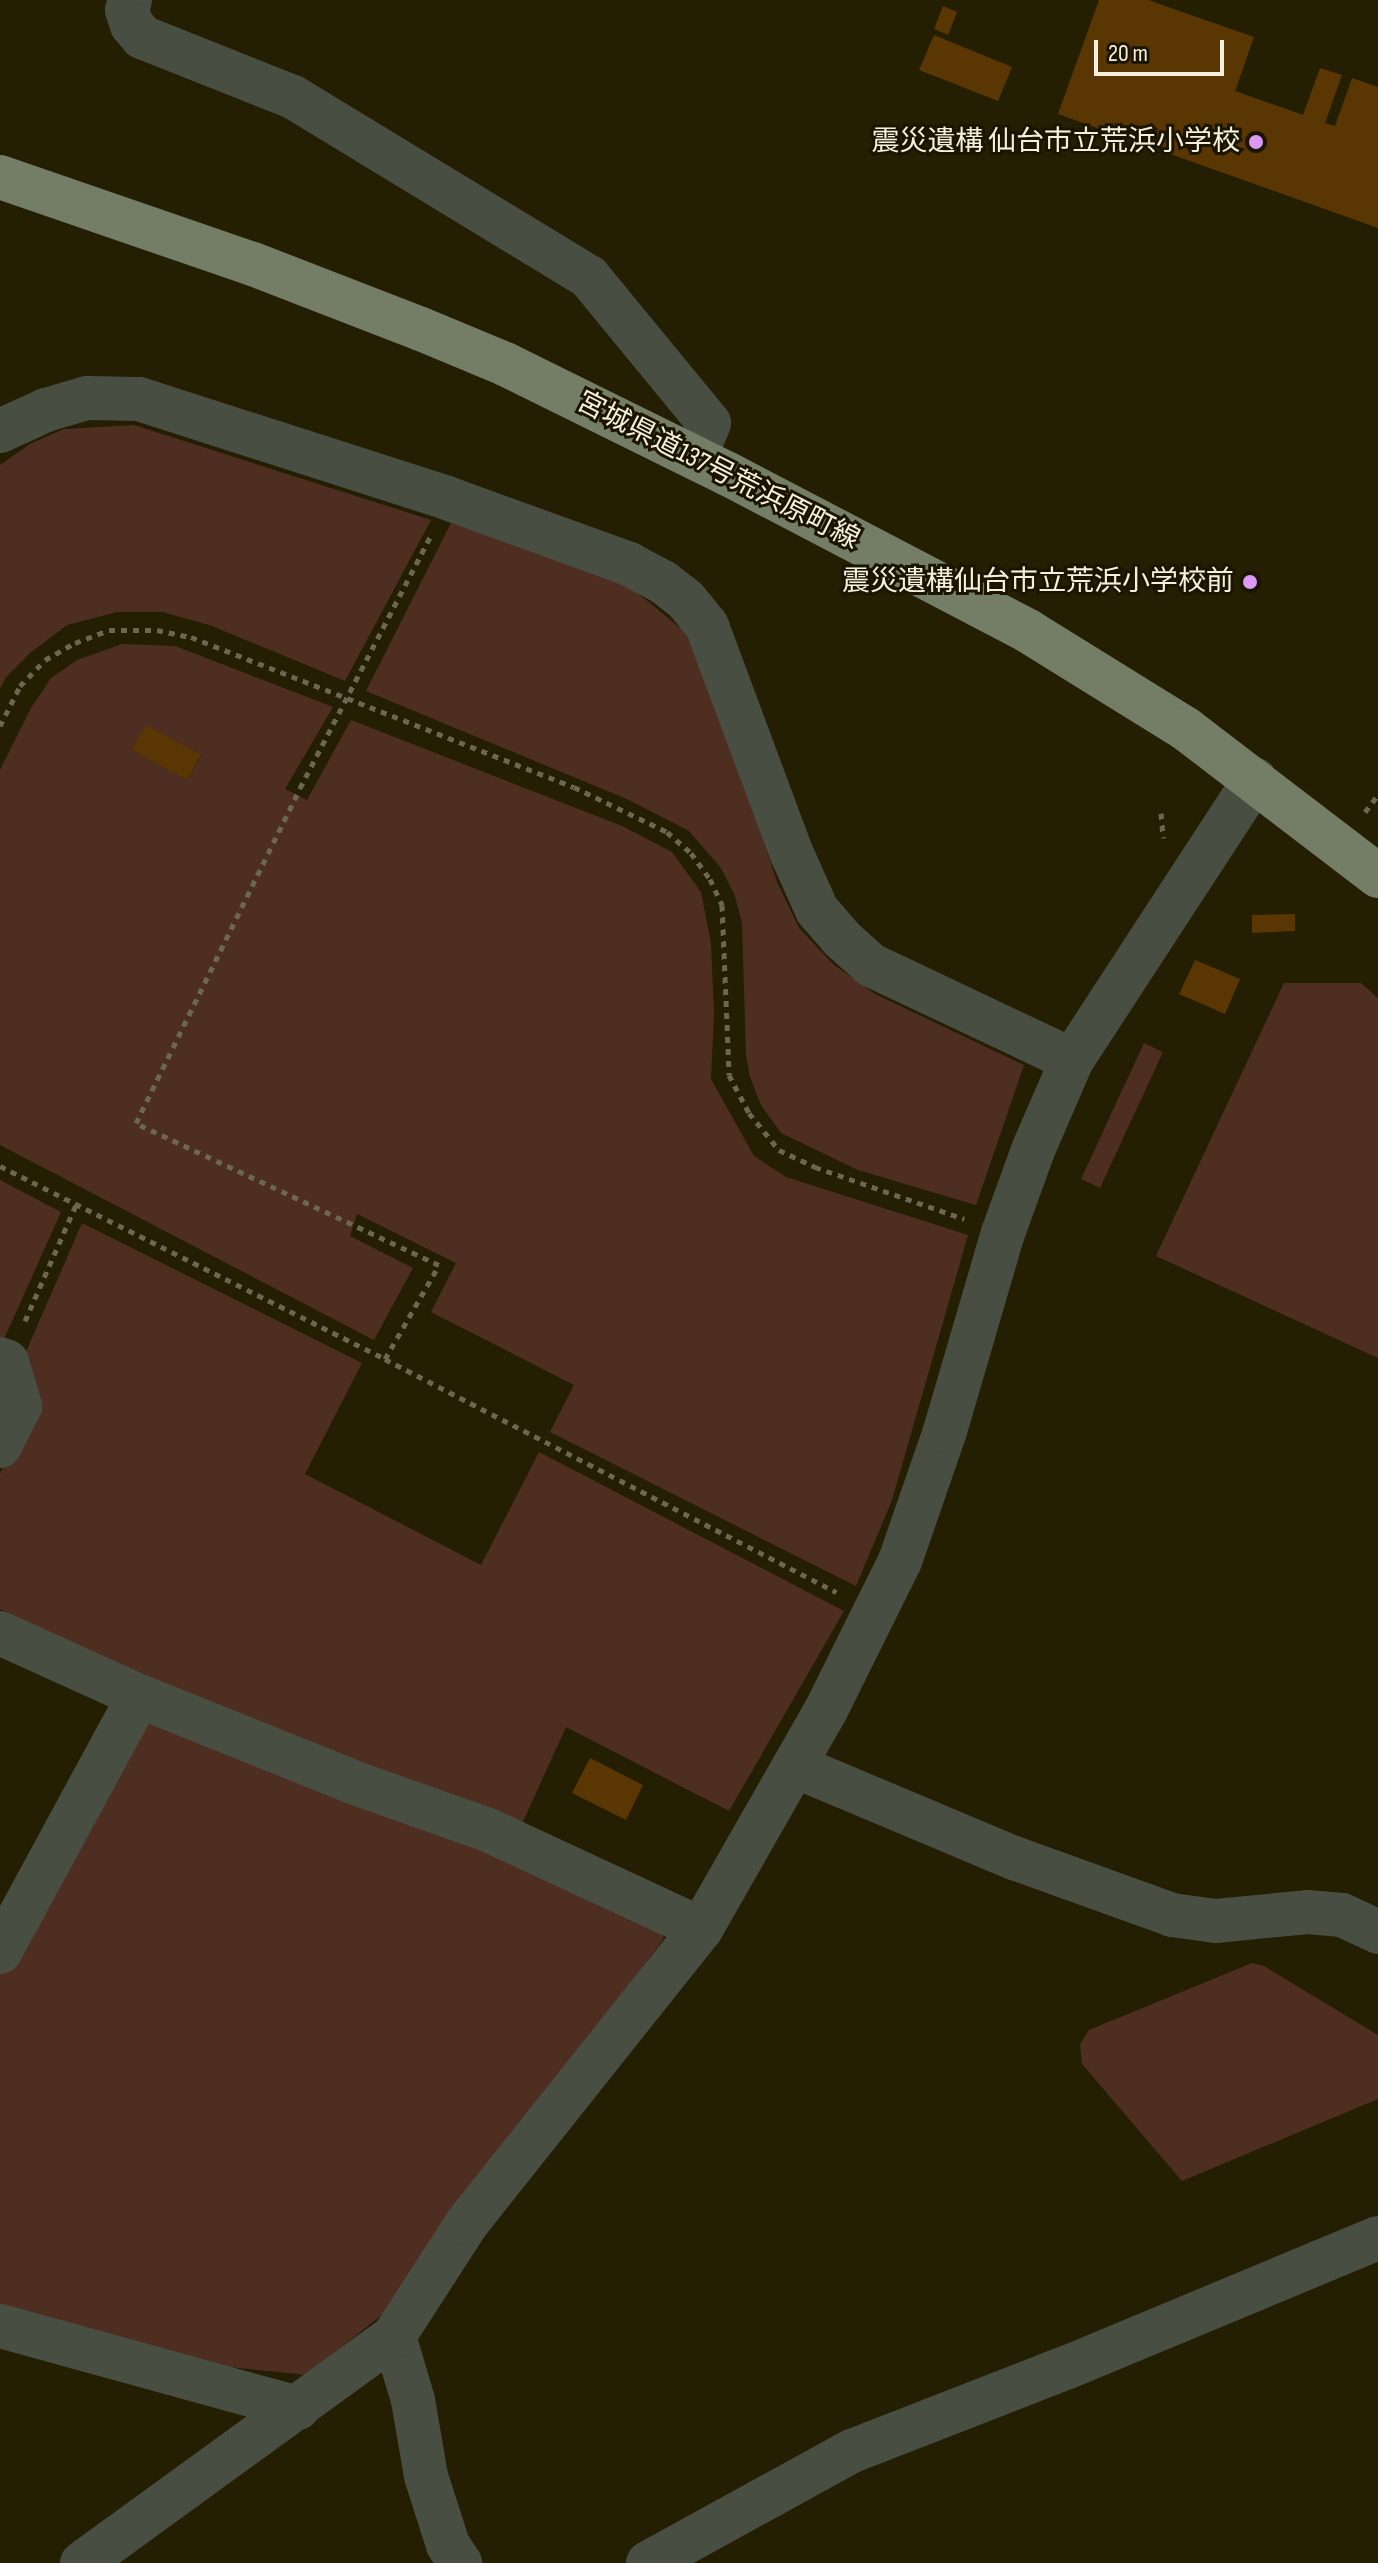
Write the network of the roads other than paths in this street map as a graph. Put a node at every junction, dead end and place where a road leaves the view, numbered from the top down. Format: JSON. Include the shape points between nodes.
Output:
{"nodes":[{"id":1,"x":130,"y":0,"type":"edge"},
{"id":2,"x":0,"y":177,"type":"edge"},
{"id":3,"x":0,"y":431,"type":"edge"},
{"id":4,"x":695,"y":457,"type":"junction"},
{"id":5,"x":1255,"y":779,"type":"junction"},
{"id":6,"x":1378,"y":876,"type":"edge"},
{"id":7,"x":1072,"y":1060,"type":"junction"},
{"id":8,"x":10,"y":1346,"type":"edge"},
{"id":9,"x":0,"y":1446,"type":"edge"},
{"id":10,"x":0,"y":1633,"type":"edge"},
{"id":11,"x":139,"y":1696,"type":"junction"},
{"id":12,"x":795,"y":1766,"type":"junction"},
{"id":13,"x":701,"y":1929,"type":"junction"},
{"id":14,"x":1378,"y":1932,"type":"edge"},
{"id":15,"x":0,"y":1952,"type":"edge"},
{"id":16,"x":1378,"y":2238,"type":"edge"},
{"id":17,"x":0,"y":2326,"type":"edge"},
{"id":18,"x":394,"y":2336,"type":"junction"},
{"id":19,"x":298,"y":2408,"type":"junction"},
{"id":20,"x":82,"y":2563,"type":"edge"},
{"id":21,"x":460,"y":2563,"type":"edge"},
{"id":22,"x":648,"y":2563,"type":"edge"}],
"edges":[{"from":1,"to":4,"type":"street","via":[[127,10],[142,37],[293,97],[589,277],[709,423]]},
{"from":2,"to":4,"type":"main road","name":"宮城県道137号荒浜原町線","via":[[253,264],[421,329]]},
{"from":3,"to":7,"type":"street","via":[[87,398],[139,399],[447,498],[629,564],[663,582],[707,626],[817,910],[871,965]]},
{"from":4,"to":5,"type":"main road","name":"宮城県道137号荒浜原町線","via":[[1028,631],[1186,729]]},
{"from":5,"to":6,"type":"main road","name":"宮城県道137号荒浜原町線"},
{"from":5,"to":7,"type":"street"},
{"from":7,"to":12,"type":"street","via":[[1003,1233],[900,1561]]},
{"from":8,"to":9,"type":"street","via":[[7,1362],[20,1406]]},
{"from":10,"to":11,"type":"street"},
{"from":11,"to":13,"type":"street","via":[[488,1830]]},
{"from":11,"to":15,"type":"street"},
{"from":12,"to":13,"type":"street"},
{"from":12,"to":14,"type":"street","via":[[1027,1864],[1172,1915],[1216,1921],[1308,1912],[1342,1915]]},
{"from":13,"to":18,"type":"street","via":[[467,2223]]},
{"from":16,"to":22,"type":"street","via":[[852,2451]]},
{"from":17,"to":19,"type":"street"},
{"from":18,"to":19,"type":"street"},
{"from":18,"to":21,"type":"street","via":[[413,2400],[426,2476],[448,2545]]},
{"from":19,"to":20,"type":"street"}]}
